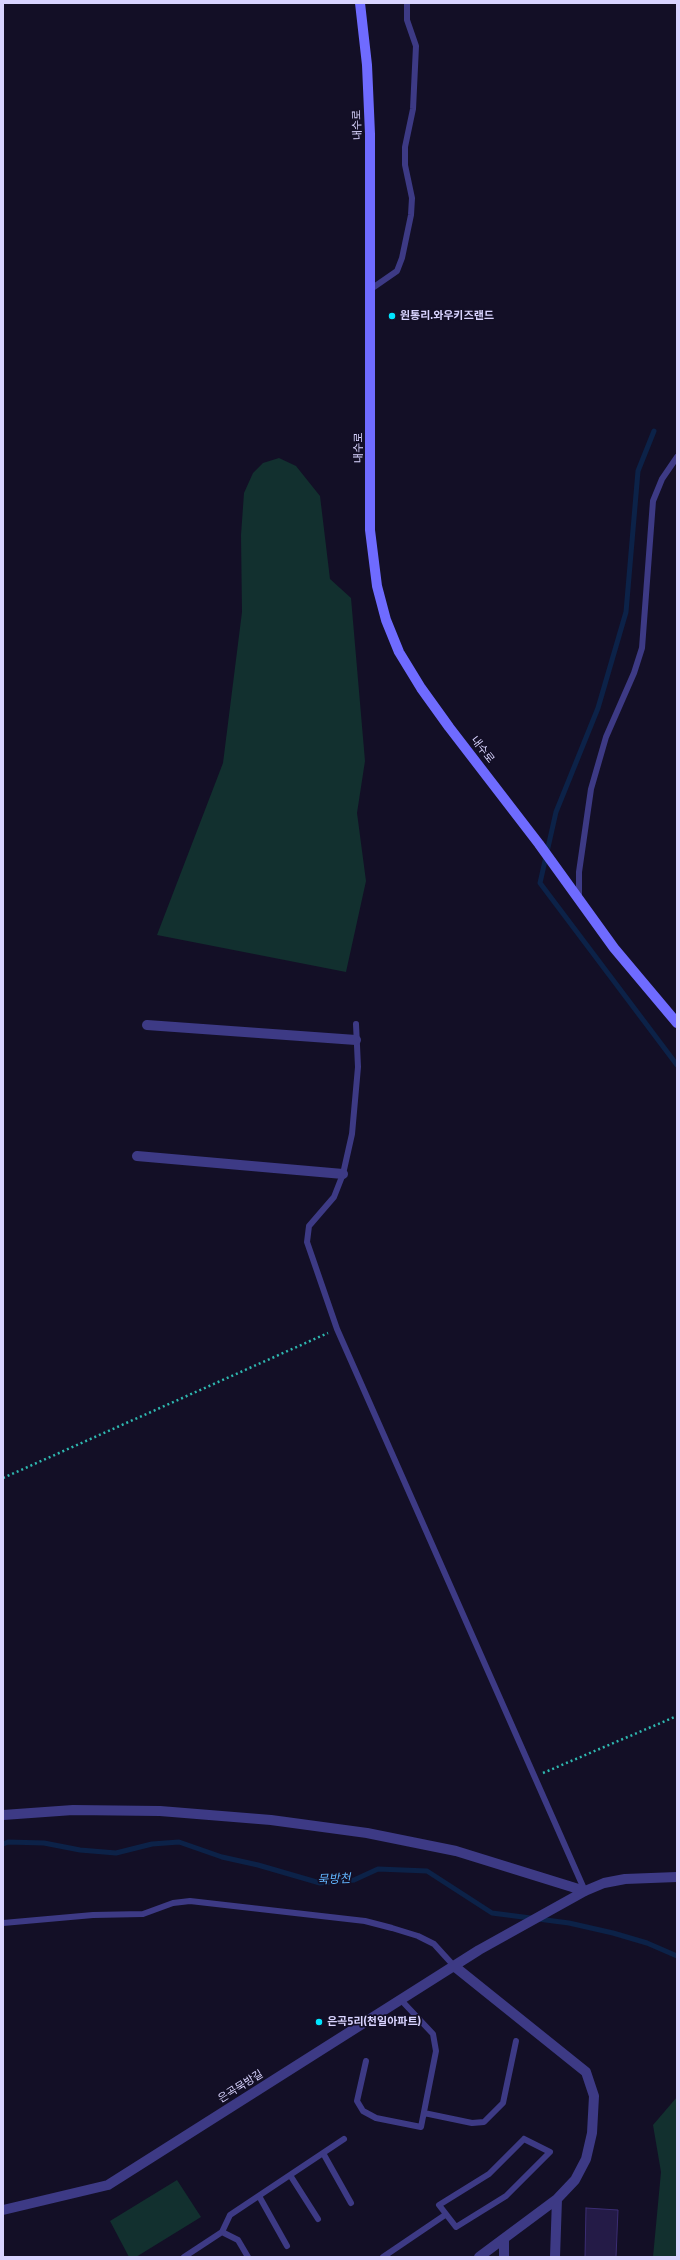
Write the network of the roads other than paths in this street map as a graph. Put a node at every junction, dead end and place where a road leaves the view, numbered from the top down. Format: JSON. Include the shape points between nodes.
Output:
{"nodes":[{"id":1,"x":360,"y":3,"type":"edge"},
{"id":2,"x":407,"y":3,"type":"edge"},
{"id":3,"x":372,"y":290,"type":"junction"},
{"id":4,"x":677,"y":457,"type":"edge"},
{"id":5,"x":579,"y":900,"type":"junction"},
{"id":6,"x":677,"y":1023,"type":"edge"},
{"id":7,"x":356,"y":1024,"type":"dead end"},
{"id":8,"x":148,"y":1025,"type":"dead end"},
{"id":9,"x":356,"y":1040,"type":"junction"},
{"id":10,"x":137,"y":1156,"type":"dead end"},
{"id":11,"x":343,"y":1174,"type":"junction"},
{"id":12,"x":3,"y":1815,"type":"edge"},
{"id":13,"x":677,"y":1877,"type":"edge"},
{"id":14,"x":585,"y":1891,"type":"junction"},
{"id":15,"x":3,"y":1923,"type":"edge"},
{"id":16,"x":454,"y":1966,"type":"junction"},
{"id":17,"x":401,"y":2000,"type":"junction"},
{"id":18,"x":516,"y":2041,"type":"dead end"},
{"id":19,"x":366,"y":2061,"type":"dead end"},
{"id":20,"x":424,"y":2113,"type":"junction"},
{"id":21,"x":344,"y":2139,"type":"dead end"},
{"id":22,"x":323,"y":2153,"type":"junction"},
{"id":23,"x":290,"y":2175,"type":"junction"},
{"id":24,"x":259,"y":2196,"type":"junction"},
{"id":25,"x":557,"y":2199,"type":"junction"},
{"id":26,"x":351,"y":2203,"type":"dead end"},
{"id":27,"x":3,"y":2210,"type":"edge"},
{"id":28,"x":445,"y":2215,"type":"junction"},
{"id":29,"x":318,"y":2219,"type":"dead end"},
{"id":30,"x":222,"y":2232,"type":"junction"},
{"id":31,"x":504,"y":2239,"type":"junction"},
{"id":32,"x":287,"y":2246,"type":"dead end"},
{"id":33,"x":184,"y":2257,"type":"edge"},
{"id":34,"x":248,"y":2257,"type":"edge"},
{"id":35,"x":383,"y":2257,"type":"edge"},
{"id":36,"x":479,"y":2257,"type":"edge"},
{"id":37,"x":504,"y":2257,"type":"edge"},
{"id":38,"x":555,"y":2257,"type":"edge"}],
"edges":[{"from":1,"to":3,"type":"street","name":"내수로","via":[[367,65],[370,134]]},
{"from":2,"to":3,"type":"lane","via":[[407,20],[416,46],[413,109],[405,147],[412,198],[411,215],[397,271]]},
{"from":3,"to":5,"type":"street","name":"내수로","via":[[370,530],[377,586],[386,620],[399,652],[421,688]]},
{"from":4,"to":5,"type":"lane","via":[[662,479],[654,500],[642,648],[606,737],[590,789],[579,872]]},
{"from":5,"to":6,"type":"street","via":[[614,948]]},
{"from":7,"to":9,"type":"lane"},
{"from":8,"to":9,"type":"street"},
{"from":9,"to":11,"type":"lane","via":[[358,1067],[352,1134]]},
{"from":10,"to":11,"type":"street"},
{"from":11,"to":14,"type":"lane","via":[[334,1197],[309,1226],[307,1242],[337,1329]]},
{"from":12,"to":14,"type":"street","via":[[73,1810],[160,1811],[271,1820],[367,1833],[456,1851]]},
{"from":13,"to":14,"type":"street","via":[[625,1879]]},
{"from":14,"to":16,"type":"street","name":"은곡묵방길"},
{"from":15,"to":16,"type":"lane","via":[[93,1915],[143,1914],[173,1903],[190,1901],[365,1921],[418,1936],[434,1944]]},
{"from":16,"to":17,"type":"street","name":"은곡묵방길"},
{"from":16,"to":25,"type":"street","via":[[586,2072],[594,2096],[592,2134],[586,2159],[575,2180]]},
{"from":17,"to":20,"type":"lane","via":[[433,2034],[436,2050]]},
{"from":17,"to":27,"type":"street","name":"은곡묵방길","via":[[108,2185]]},
{"from":18,"to":20,"type":"lane","via":[[503,2103],[484,2122],[472,2123]]},
{"from":19,"to":20,"type":"lane","via":[[357,2101],[363,2111],[376,2118],[421,2127]]},
{"from":21,"to":22,"type":"lane"},
{"from":22,"to":23,"type":"lane"},
{"from":22,"to":26,"type":"lane"},
{"from":23,"to":24,"type":"lane"},
{"from":23,"to":29,"type":"lane"},
{"from":24,"to":30,"type":"lane","via":[[230,2215]]},
{"from":24,"to":32,"type":"lane"},
{"from":25,"to":31,"type":"street"},
{"from":25,"to":38,"type":"street"},
{"from":28,"to":28,"type":"lane","via":[[456,2227],[506,2196],[550,2152],[524,2139],[489,2174],[439,2205]]},
{"from":28,"to":35,"type":"lane"},
{"from":30,"to":33,"type":"lane"},
{"from":30,"to":34,"type":"lane","via":[[238,2240]]},
{"from":31,"to":36,"type":"street"},
{"from":31,"to":37,"type":"street"}]}
